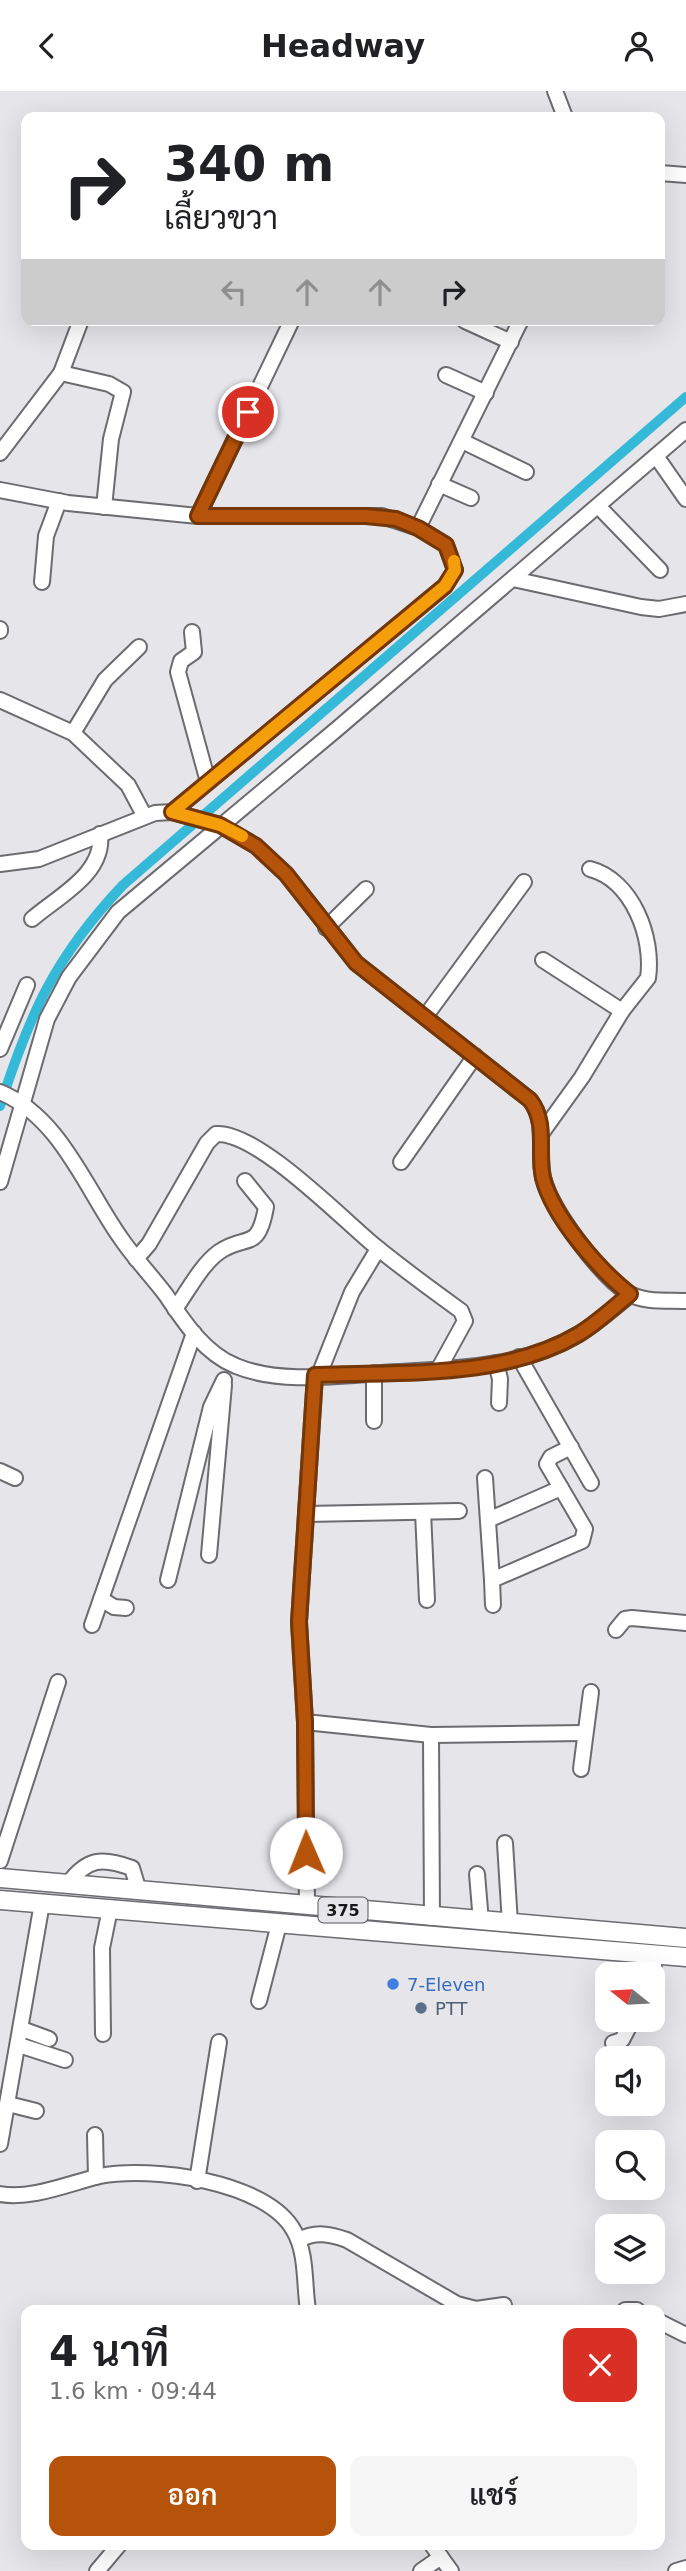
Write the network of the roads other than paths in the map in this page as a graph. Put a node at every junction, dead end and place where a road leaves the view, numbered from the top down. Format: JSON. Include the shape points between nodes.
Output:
{"nodes":[{"id":1,"x":555,"y":91,"type":"edge"},
{"id":2,"x":563,"y":112,"type":"edge"},
{"id":3,"x":665,"y":173,"type":"edge"},
{"id":4,"x":686,"y":175,"type":"edge"},
{"id":5,"x":80,"y":326,"type":"edge"},
{"id":6,"x":289,"y":326,"type":"edge"},
{"id":7,"x":476,"y":326,"type":"edge"},
{"id":8,"x":519,"y":326,"type":"edge"},
{"id":9,"x":511,"y":342,"type":"junction"},
{"id":10,"x":61,"y":373,"type":"junction"},
{"id":11,"x":446,"y":375,"type":"dead end"},
{"id":12,"x":486,"y":393,"type":"junction"},
{"id":13,"x":686,"y":430,"type":"edge"},
{"id":14,"x":462,"y":441,"type":"junction"},
{"id":15,"x":0,"y":453,"type":"edge"},
{"id":16,"x":656,"y":456,"type":"junction"},
{"id":17,"x":526,"y":472,"type":"dead end"},
{"id":18,"x":439,"y":484,"type":"junction"},
{"id":19,"x":0,"y":490,"type":"edge"},
{"id":20,"x":471,"y":498,"type":"dead end"},
{"id":21,"x":686,"y":499,"type":"edge"},
{"id":22,"x":59,"y":501,"type":"junction"},
{"id":23,"x":598,"y":506,"type":"junction"},
{"id":24,"x":104,"y":507,"type":"junction"},
{"id":25,"x":198,"y":516,"type":"junction"},
{"id":26,"x":418,"y":528,"type":"junction"},
{"id":27,"x":660,"y":570,"type":"dead end"},
{"id":28,"x":513,"y":579,"type":"junction"},
{"id":29,"x":42,"y":582,"type":"dead end"},
{"id":30,"x":686,"y":604,"type":"edge"},
{"id":31,"x":192,"y":632,"type":"dead end"},
{"id":32,"x":139,"y":647,"type":"dead end"},
{"id":33,"x":0,"y":700,"type":"edge"},
{"id":34,"x":74,"y":733,"type":"junction"},
{"id":35,"x":208,"y":782,"type":"junction"},
{"id":36,"x":177,"y":813,"type":"junction"},
{"id":37,"x":144,"y":815,"type":"junction"},
{"id":38,"x":215,"y":824,"type":"junction"},
{"id":39,"x":100,"y":834,"type":"junction"},
{"id":40,"x":0,"y":864,"type":"edge"},
{"id":41,"x":590,"y":869,"type":"dead end"},
{"id":42,"x":524,"y":882,"type":"dead end"},
{"id":43,"x":366,"y":889,"type":"dead end"},
{"id":44,"x":32,"y":919,"type":"dead end"},
{"id":45,"x":326,"y":928,"type":"junction"},
{"id":46,"x":543,"y":960,"type":"dead end"},
{"id":47,"x":27,"y":985,"type":"dead end"},
{"id":48,"x":622,"y":1011,"type":"junction"},
{"id":49,"x":425,"y":1017,"type":"junction"},
{"id":50,"x":0,"y":1049,"type":"edge"},
{"id":51,"x":475,"y":1056,"type":"junction"},
{"id":52,"x":12,"y":1098,"type":"edge"},
{"id":53,"x":541,"y":1134,"type":"junction"},
{"id":54,"x":401,"y":1162,"type":"dead end"},
{"id":55,"x":245,"y":1181,"type":"dead end"},
{"id":56,"x":0,"y":1182,"type":"edge"},
{"id":57,"x":378,"y":1249,"type":"junction"},
{"id":58,"x":136,"y":1259,"type":"junction"},
{"id":59,"x":630,"y":1294,"type":"junction"},
{"id":60,"x":686,"y":1301,"type":"edge"},
{"id":61,"x":175,"y":1309,"type":"junction"},
{"id":62,"x":194,"y":1333,"type":"junction"},
{"id":63,"x":519,"y":1357,"type":"junction"},
{"id":64,"x":228,"y":1362,"type":"junction"},
{"id":65,"x":496,"y":1363,"type":"junction"},
{"id":66,"x":438,"y":1370,"type":"junction"},
{"id":67,"x":374,"y":1373,"type":"junction"},
{"id":68,"x":317,"y":1375,"type":"junction"},
{"id":69,"x":224,"y":1380,"type":"junction"},
{"id":70,"x":499,"y":1403,"type":"dead end"},
{"id":71,"x":374,"y":1422,"type":"dead end"},
{"id":72,"x":571,"y":1447,"type":"junction"},
{"id":73,"x":0,"y":1471,"type":"edge"},
{"id":74,"x":15,"y":1478,"type":"dead end"},
{"id":75,"x":485,"y":1478,"type":"dead end"},
{"id":76,"x":591,"y":1483,"type":"dead end"},
{"id":77,"x":561,"y":1488,"type":"junction"},
{"id":78,"x":459,"y":1511,"type":"dead end"},
{"id":79,"x":423,"y":1512,"type":"junction"},
{"id":80,"x":306,"y":1514,"type":"junction"},
{"id":81,"x":488,"y":1520,"type":"junction"},
{"id":82,"x":209,"y":1555,"type":"dead end"},
{"id":83,"x":167,"y":1580,"type":"dead end"},
{"id":84,"x":492,"y":1580,"type":"junction"},
{"id":85,"x":101,"y":1599,"type":"junction"},
{"id":86,"x":427,"y":1600,"type":"dead end"},
{"id":87,"x":493,"y":1605,"type":"dead end"},
{"id":88,"x":126,"y":1608,"type":"dead end"},
{"id":89,"x":686,"y":1623,"type":"edge"},
{"id":90,"x":92,"y":1625,"type":"dead end"},
{"id":91,"x":616,"y":1630,"type":"dead end"},
{"id":92,"x":58,"y":1682,"type":"dead end"},
{"id":93,"x":591,"y":1692,"type":"dead end"},
{"id":94,"x":305,"y":1722,"type":"junction"},
{"id":95,"x":584,"y":1733,"type":"junction"},
{"id":96,"x":431,"y":1735,"type":"junction"},
{"id":97,"x":581,"y":1769,"type":"dead end"},
{"id":98,"x":505,"y":1843,"type":"dead end"},
{"id":99,"x":0,"y":1861,"type":"edge"},
{"id":100,"x":477,"y":1874,"type":"dead end"},
{"id":101,"x":0,"y":1880,"type":"edge"},
{"id":102,"x":68,"y":1884,"type":"junction"},
{"id":103,"x":139,"y":1891,"type":"junction"},
{"id":104,"x":0,"y":1900,"type":"edge"},
{"id":105,"x":19,"y":1902,"type":"junction"},
{"id":106,"x":42,"y":1903,"type":"junction"},
{"id":107,"x":307,"y":1906,"type":"junction"},
{"id":108,"x":110,"y":1909,"type":"junction"},
{"id":109,"x":432,"y":1918,"type":"junction"},
{"id":110,"x":481,"y":1922,"type":"junction"},
{"id":111,"x":279,"y":1924,"type":"junction"},
{"id":112,"x":510,"y":1924,"type":"junction"},
{"id":113,"x":686,"y":1938,"type":"edge"},
{"id":114,"x":658,"y":1954,"type":"junction"},
{"id":115,"x":686,"y":1957,"type":"edge"},
{"id":116,"x":655,"y":1962,"type":"edge"},
{"id":117,"x":259,"y":2001,"type":"dead end"},
{"id":118,"x":22,"y":2029,"type":"junction"},
{"id":119,"x":626,"y":2032,"type":"edge"},
{"id":120,"x":103,"y":2034,"type":"dead end"},
{"id":121,"x":50,"y":2039,"type":"dead end"},
{"id":122,"x":219,"y":2042,"type":"dead end"},
{"id":123,"x":613,"y":2043,"type":"dead end"},
{"id":124,"x":19,"y":2046,"type":"junction"},
{"id":125,"x":65,"y":2060,"type":"dead end"},
{"id":126,"x":8,"y":2104,"type":"junction"},
{"id":127,"x":36,"y":2111,"type":"dead end"},
{"id":128,"x":95,"y":2135,"type":"dead end"},
{"id":129,"x":0,"y":2144,"type":"edge"},
{"id":130,"x":96,"y":2177,"type":"junction"},
{"id":131,"x":197,"y":2181,"type":"junction"},
{"id":132,"x":0,"y":2194,"type":"edge"},
{"id":133,"x":299,"y":2240,"type":"junction"},
{"id":134,"x":307,"y":2305,"type":"edge"},
{"id":135,"x":461,"y":2305,"type":"edge"},
{"id":136,"x":665,"y":2324,"type":"edge"},
{"id":137,"x":686,"y":2335,"type":"edge"},
{"id":138,"x":115,"y":2550,"type":"edge"},
{"id":139,"x":439,"y":2550,"type":"edge"},
{"id":140,"x":686,"y":2568,"type":"edge"},
{"id":141,"x":96,"y":2571,"type":"edge"},
{"id":142,"x":421,"y":2571,"type":"edge"},
{"id":143,"x":451,"y":2571,"type":"edge"},
{"id":144,"x":676,"y":2571,"type":"edge"}],
"edges":[{"from":1,"to":2,"type":"street"},
{"from":3,"to":4,"type":"street"},
{"from":5,"to":10,"type":"street"},
{"from":6,"to":25,"type":"street"},
{"from":7,"to":9,"type":"street"},
{"from":8,"to":9,"type":"street"},
{"from":9,"to":12,"type":"street"},
{"from":10,"to":15,"type":"street"},
{"from":10,"to":24,"type":"street","via":[[109,384],[123,392],[111,439]]},
{"from":11,"to":12,"type":"street"},
{"from":12,"to":14,"type":"street"},
{"from":13,"to":16,"type":"street"},
{"from":14,"to":17,"type":"street"},
{"from":14,"to":18,"type":"street"},
{"from":16,"to":21,"type":"street"},
{"from":16,"to":23,"type":"street"},
{"from":18,"to":20,"type":"street"},
{"from":18,"to":26,"type":"street"},
{"from":19,"to":22,"type":"street"},
{"from":22,"to":24,"type":"street"},
{"from":22,"to":29,"type":"street","via":[[47,536]]},
{"from":23,"to":27,"type":"street"},
{"from":23,"to":28,"type":"street"},
{"from":24,"to":25,"type":"street"},
{"from":25,"to":26,"type":"street","via":[[382,516]]},
{"from":26,"to":35,"type":"street","via":[[446,545],[454,560],[455,570],[445,586]]},
{"from":28,"to":30,"type":"street","via":[[641,607]]},
{"from":28,"to":38,"type":"street"},
{"from":31,"to":35,"type":"street","via":[[194,652],[181,661],[178,672]]},
{"from":32,"to":34,"type":"street","via":[[105,680]]},
{"from":33,"to":34,"type":"street"},
{"from":34,"to":37,"type":"street","via":[[128,785]]},
{"from":35,"to":36,"type":"street"},
{"from":36,"to":37,"type":"street"},
{"from":36,"to":38,"type":"street"},
{"from":37,"to":39,"type":"street"},
{"from":38,"to":45,"type":"street","via":[[241,836],[271,859]]},
{"from":38,"to":52,"type":"street","via":[[118,912],[80,959]]},
{"from":39,"to":40,"type":"street","via":[[39,859]]},
{"from":39,"to":44,"type":"street","via":[[99,851],[78,883]]},
{"from":41,"to":48,"type":"street","via":[[611,878],[634,901],[647,952],[648,978]]},
{"from":42,"to":49,"type":"street"},
{"from":43,"to":45,"type":"street"},
{"from":45,"to":49,"type":"street","via":[[356,963]]},
{"from":46,"to":48,"type":"street"},
{"from":47,"to":50,"type":"street"},
{"from":48,"to":53,"type":"street"},
{"from":49,"to":51,"type":"street"},
{"from":51,"to":53,"type":"street","via":[[530,1100],[539,1111]]},
{"from":51,"to":54,"type":"street"},
{"from":52,"to":56,"type":"street"},
{"from":52,"to":58,"type":"street","via":[[40,1119],[63,1148]]},
{"from":53,"to":59,"type":"street","via":[[543,1176],[550,1197],[573,1233]]},
{"from":55,"to":61,"type":"street","via":[[266,1207],[261,1228],[254,1238],[220,1251]]},
{"from":57,"to":58,"type":"street","via":[[326,1206],[301,1178],[248,1144],[216,1134]]},
{"from":57,"to":66,"type":"street","via":[[465,1316]]},
{"from":57,"to":68,"type":"street","via":[[352,1292]]},
{"from":58,"to":61,"type":"street"},
{"from":59,"to":60,"type":"street"},
{"from":59,"to":63,"type":"street","via":[[578,1335]]},
{"from":61,"to":62,"type":"street"},
{"from":62,"to":64,"type":"street"},
{"from":62,"to":85,"type":"street"},
{"from":63,"to":65,"type":"street"},
{"from":63,"to":72,"type":"street"},
{"from":64,"to":68,"type":"street","via":[[274,1374]]},
{"from":64,"to":69,"type":"street"},
{"from":65,"to":66,"type":"street"},
{"from":65,"to":70,"type":"street"},
{"from":66,"to":67,"type":"street"},
{"from":67,"to":68,"type":"street"},
{"from":67,"to":71,"type":"street"},
{"from":68,"to":80,"type":"street"},
{"from":69,"to":82,"type":"street"},
{"from":69,"to":83,"type":"street","via":[[211,1407]]},
{"from":72,"to":76,"type":"street"},
{"from":72,"to":77,"type":"street","via":[[547,1460]]},
{"from":73,"to":74,"type":"street"},
{"from":75,"to":81,"type":"street"},
{"from":77,"to":81,"type":"street"},
{"from":77,"to":84,"type":"street","via":[[585,1529],[582,1541]]},
{"from":78,"to":79,"type":"street"},
{"from":79,"to":80,"type":"street"},
{"from":79,"to":86,"type":"street"},
{"from":80,"to":94,"type":"street","via":[[299,1622]]},
{"from":81,"to":84,"type":"street"},
{"from":84,"to":87,"type":"street"},
{"from":85,"to":88,"type":"street"},
{"from":85,"to":90,"type":"street"},
{"from":89,"to":91,"type":"street","via":[[632,1618]]},
{"from":92,"to":99,"type":"street"},
{"from":93,"to":95,"type":"street"},
{"from":94,"to":96,"type":"street"},
{"from":94,"to":107,"type":"street"},
{"from":95,"to":96,"type":"street"},
{"from":95,"to":97,"type":"street"},
{"from":96,"to":109,"type":"street"},
{"from":98,"to":112,"type":"street"},
{"from":100,"to":110,"type":"street"},
{"from":101,"to":102,"type":"main road","number":"375"},
{"from":101,"to":105,"type":"main road"},
{"from":102,"to":103,"type":"main road","number":"375"},
{"from":102,"to":103,"type":"street","via":[[88,1862],[104,1861],[132,1868]]},
{"from":103,"to":107,"type":"main road","number":"375"},
{"from":104,"to":105,"type":"main road","number":"375"},
{"from":105,"to":106,"type":"main road","number":"375"},
{"from":106,"to":108,"type":"main road","number":"375"},
{"from":106,"to":118,"type":"street"},
{"from":107,"to":109,"type":"main road","number":"375"},
{"from":108,"to":111,"type":"main road","number":"375"},
{"from":108,"to":120,"type":"street","via":[[102,1948]]},
{"from":109,"to":110,"type":"main road","number":"375"},
{"from":110,"to":112,"type":"main road","number":"375"},
{"from":111,"to":114,"type":"main road","number":"375"},
{"from":111,"to":117,"type":"street"},
{"from":112,"to":113,"type":"main road","number":"375"},
{"from":114,"to":115,"type":"main road","number":"375"},
{"from":114,"to":116,"type":"street"},
{"from":118,"to":121,"type":"street"},
{"from":118,"to":124,"type":"street"},
{"from":119,"to":123,"type":"street"},
{"from":122,"to":131,"type":"street"},
{"from":124,"to":125,"type":"street"},
{"from":124,"to":126,"type":"street"},
{"from":126,"to":127,"type":"street"},
{"from":126,"to":129,"type":"street"},
{"from":128,"to":130,"type":"street"},
{"from":130,"to":131,"type":"street","via":[[141,2173]]},
{"from":130,"to":132,"type":"street"},
{"from":131,"to":133,"type":"street","via":[[248,2194],[273,2207]]},
{"from":133,"to":134,"type":"street"},
{"from":133,"to":135,"type":"street","via":[[310,2234],[340,2238]]},
{"from":136,"to":137,"type":"street"},
{"from":138,"to":141,"type":"street"},
{"from":139,"to":142,"type":"street"},
{"from":139,"to":143,"type":"street"},
{"from":140,"to":144,"type":"street"}]}
